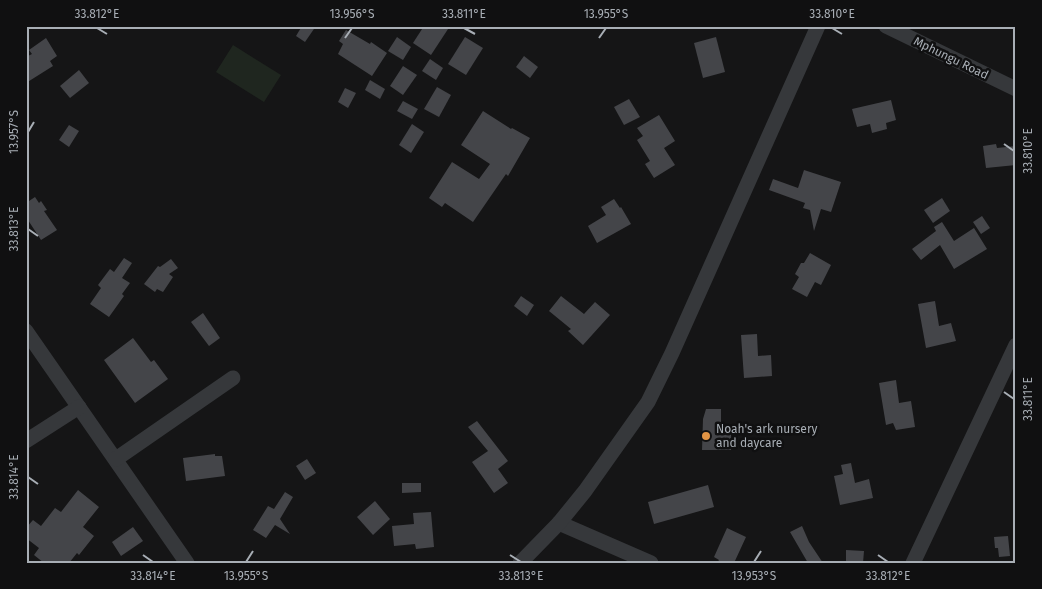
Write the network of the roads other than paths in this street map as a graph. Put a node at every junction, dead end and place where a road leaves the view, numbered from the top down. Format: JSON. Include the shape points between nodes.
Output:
{"nodes":[{"id":1,"x":818,"y":26,"type":"edge"},
{"id":2,"x":886,"y":26,"type":"edge"},
{"id":3,"x":1016,"y":89,"type":"edge"},
{"id":4,"x":26,"y":330,"type":"edge"},
{"id":5,"x":1016,"y":344,"type":"edge"},
{"id":6,"x":233,"y":378,"type":"dead end"},
{"id":7,"x":79,"y":407,"type":"junction"},
{"id":8,"x":26,"y":441,"type":"edge"},
{"id":9,"x":116,"y":459,"type":"junction"},
{"id":10,"x":559,"y":523,"type":"junction"},
{"id":11,"x":187,"y":563,"type":"edge"},
{"id":12,"x":520,"y":563,"type":"edge"},
{"id":13,"x":652,"y":563,"type":"edge"},
{"id":14,"x":913,"y":563,"type":"edge"}],
"edges":[{"from":1,"to":10,"type":"street","via":[[648,402]]},
{"from":2,"to":3,"type":"street","name":"Mphungu Road"},
{"from":4,"to":7,"type":"street"},
{"from":5,"to":14,"type":"street"},
{"from":6,"to":9,"type":"street"},
{"from":7,"to":8,"type":"street"},
{"from":7,"to":9,"type":"street"},
{"from":9,"to":11,"type":"street"},
{"from":10,"to":12,"type":"street"},
{"from":10,"to":13,"type":"street"}]}
